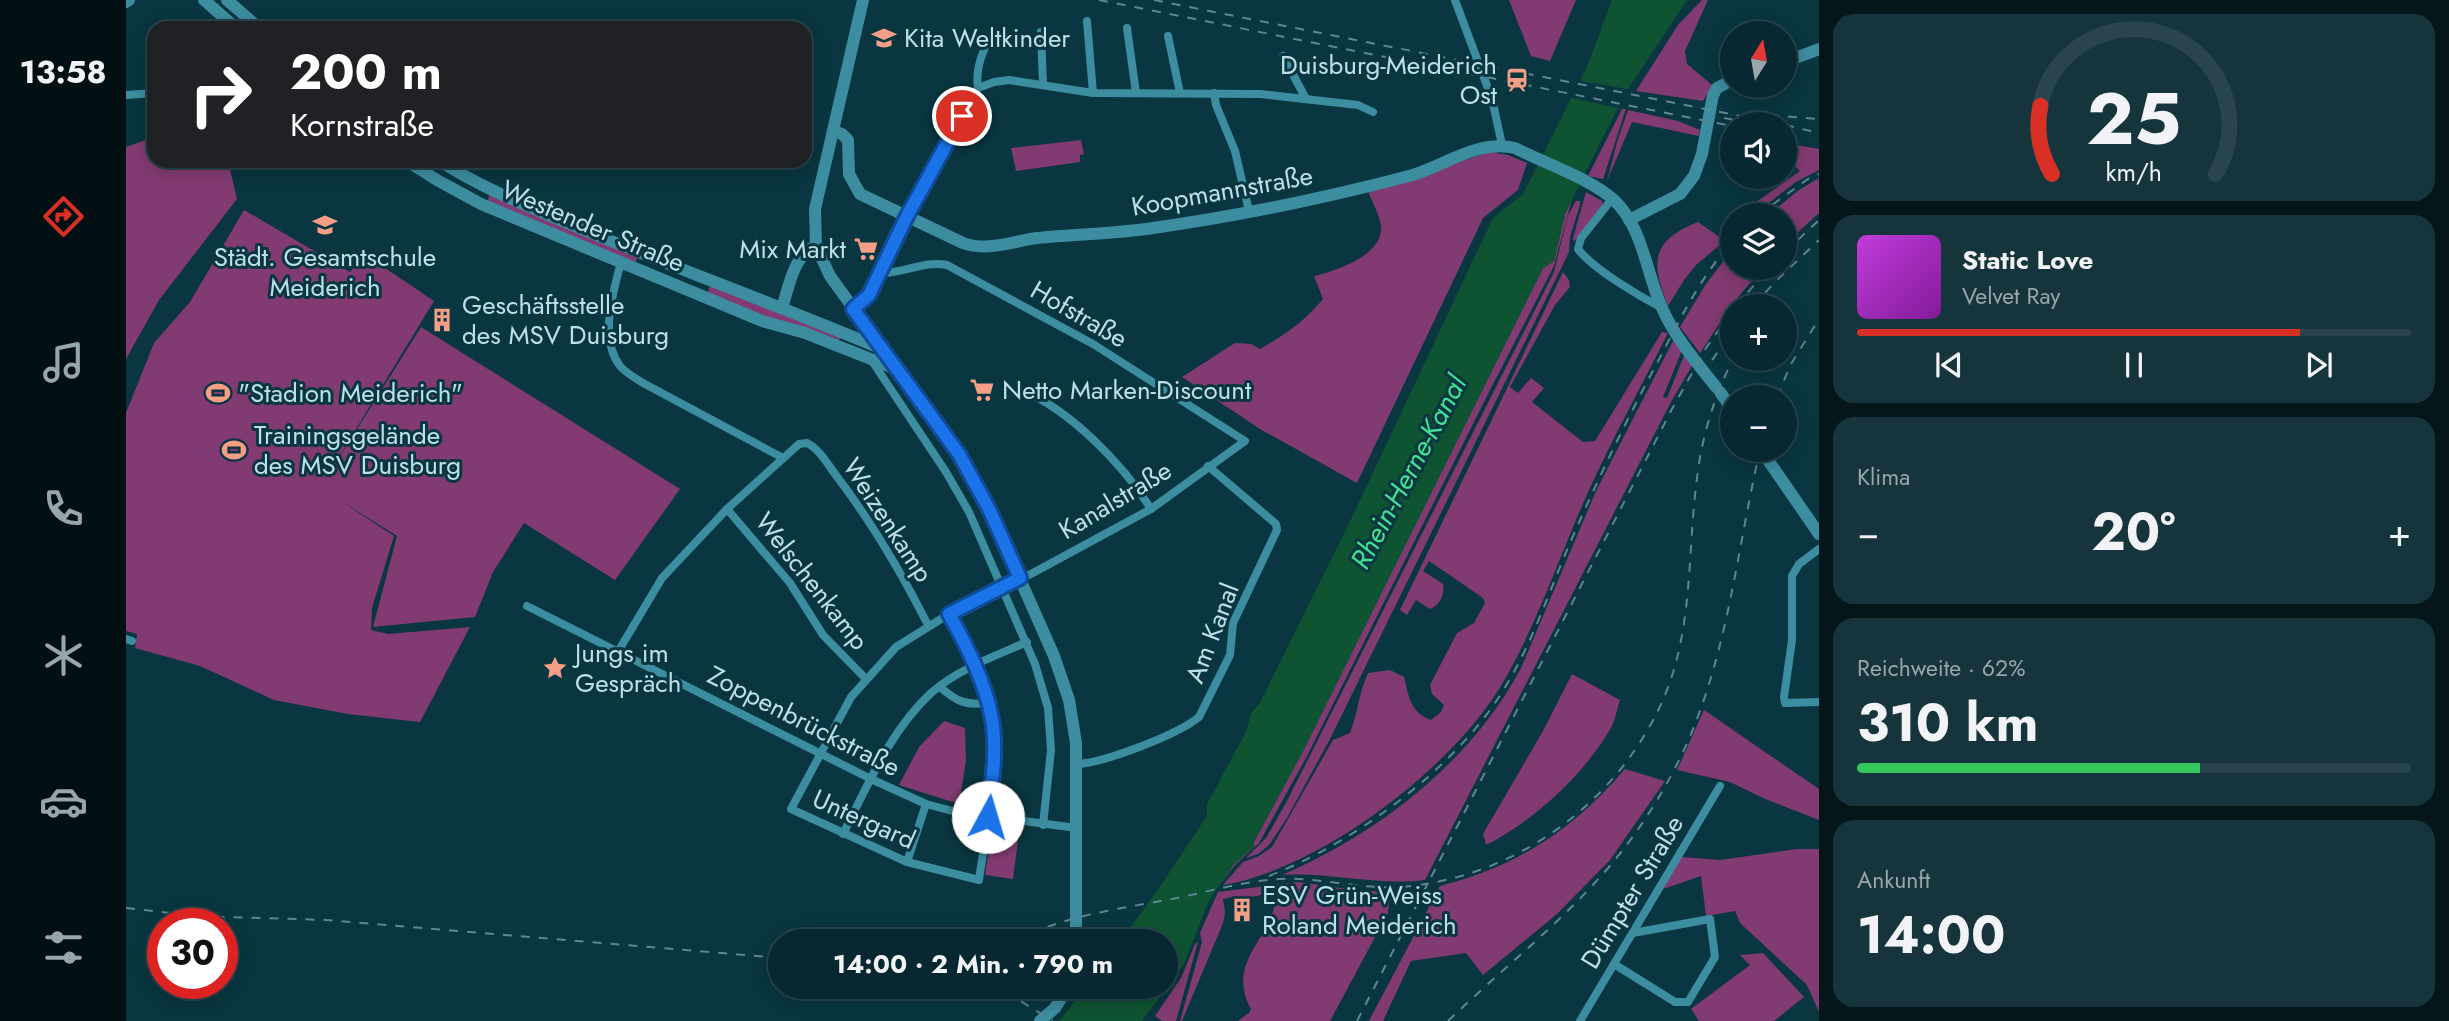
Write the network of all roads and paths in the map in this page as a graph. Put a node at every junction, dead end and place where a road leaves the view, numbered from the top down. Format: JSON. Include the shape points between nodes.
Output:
{"nodes":[{"id":1,"x":204,"y":0,"type":"edge"},
{"id":2,"x":227,"y":0,"type":"edge"},
{"id":3,"x":863,"y":0,"type":"edge"},
{"id":4,"x":1455,"y":0,"type":"edge"},
{"id":5,"x":228,"y":21,"type":"edge"},
{"id":6,"x":250,"y":21,"type":"edge"},
{"id":7,"x":1087,"y":21,"type":"dead end"},
{"id":8,"x":1127,"y":28,"type":"dead end"},
{"id":9,"x":1041,"y":32,"type":"dead end"},
{"id":10,"x":1168,"y":36,"type":"dead end"},
{"id":11,"x":990,"y":37,"type":"dead end"},
{"id":12,"x":1819,"y":49,"type":"edge"},
{"id":13,"x":1283,"y":56,"type":"dead end"},
{"id":14,"x":1797,"y":57,"type":"edge"},
{"id":15,"x":1043,"y":85,"type":"junction"},
{"id":16,"x":1720,"y":86,"type":"edge"},
{"id":17,"x":978,"y":88,"type":"junction"},
{"id":18,"x":1093,"y":93,"type":"junction"},
{"id":19,"x":1136,"y":93,"type":"junction"},
{"id":20,"x":1180,"y":93,"type":"junction"},
{"id":21,"x":1214,"y":93,"type":"junction"},
{"id":22,"x":147,"y":94,"type":"edge"},
{"id":23,"x":126,"y":95,"type":"edge"},
{"id":24,"x":1305,"y":97,"type":"junction"},
{"id":25,"x":1373,"y":112,"type":"dead end"},
{"id":26,"x":834,"y":131,"type":"junction"},
{"id":27,"x":1502,"y":145,"type":"junction"},
{"id":28,"x":418,"y":168,"type":"edge"},
{"id":29,"x":452,"y":168,"type":"edge"},
{"id":30,"x":491,"y":190,"type":"junction"},
{"id":31,"x":1612,"y":199,"type":"junction"},
{"id":32,"x":481,"y":204,"type":"junction"},
{"id":33,"x":1249,"y":211,"type":"junction"},
{"id":34,"x":907,"y":216,"type":"junction"},
{"id":35,"x":1632,"y":223,"type":"junction"},
{"id":36,"x":816,"y":246,"type":"junction"},
{"id":37,"x":621,"y":262,"type":"junction"},
{"id":38,"x":881,"y":273,"type":"junction"},
{"id":39,"x":696,"y":277,"type":"junction"},
{"id":40,"x":688,"y":290,"type":"junction"},
{"id":41,"x":1662,"y":308,"type":"junction"},
{"id":42,"x":782,"y":309,"type":"junction"},
{"id":43,"x":853,"y":309,"type":"junction"},
{"id":44,"x":882,"y":349,"type":"junction"},
{"id":45,"x":870,"y":359,"type":"junction"},
{"id":46,"x":889,"y":368,"type":"junction"},
{"id":47,"x":1020,"y":389,"type":"dead end"},
{"id":48,"x":1720,"y":393,"type":"edge"},
{"id":49,"x":1245,"y":441,"type":"joint"},
{"id":50,"x":783,"y":458,"type":"junction"},
{"id":51,"x":1769,"y":462,"type":"edge"},
{"id":52,"x":1208,"y":466,"type":"junction"},
{"id":53,"x":727,"y":509,"type":"junction"},
{"id":54,"x":1151,"y":509,"type":"junction"},
{"id":55,"x":1819,"y":534,"type":"edge"},
{"id":56,"x":1819,"y":549,"type":"edge"},
{"id":57,"x":1020,"y":578,"type":"junction"},
{"id":58,"x":1002,"y":586,"type":"junction"},
{"id":59,"x":527,"y":606,"type":"dead end"},
{"id":60,"x":949,"y":614,"type":"junction"},
{"id":61,"x":929,"y":625,"type":"junction"},
{"id":62,"x":1027,"y":642,"type":"junction"},
{"id":63,"x":619,"y":650,"type":"junction"},
{"id":64,"x":975,"y":665,"type":"junction"},
{"id":65,"x":866,"y":679,"type":"junction"},
{"id":66,"x":940,"y":687,"type":"junction"},
{"id":67,"x":1819,"y":702,"type":"edge"},
{"id":68,"x":987,"y":703,"type":"junction"},
{"id":69,"x":821,"y":753,"type":"junction"},
{"id":70,"x":1077,"y":764,"type":"junction"},
{"id":71,"x":871,"y":779,"type":"junction"},
{"id":72,"x":1720,"y":786,"type":"dead end"},
{"id":73,"x":926,"y":804,"type":"junction"},
{"id":74,"x":792,"y":809,"type":"joint"},
{"id":75,"x":988,"y":817,"type":"junction"},
{"id":76,"x":1043,"y":825,"type":"junction"},
{"id":77,"x":1077,"y":828,"type":"junction"},
{"id":78,"x":843,"y":834,"type":"junction"},
{"id":79,"x":907,"y":862,"type":"junction"},
{"id":80,"x":1076,"y":929,"type":"edge"},
{"id":81,"x":1633,"y":933,"type":"junction"},
{"id":82,"x":1614,"y":964,"type":"junction"},
{"id":83,"x":1061,"y":999,"type":"edge"},
{"id":84,"x":1040,"y":1021,"type":"edge"},
{"id":85,"x":1580,"y":1021,"type":"edge"}],
"edges":[{"from":1,"to":5,"type":"main road"},
{"from":2,"to":6,"type":"main road"},
{"from":3,"to":26,"type":"main road"},
{"from":4,"to":27,"type":"street","via":[[1492,99]]},
{"from":7,"to":18,"type":"street"},
{"from":8,"to":19,"type":"street"},
{"from":9,"to":15,"type":"street"},
{"from":10,"to":20,"type":"street"},
{"from":11,"to":17,"type":"street","via":[[982,53]]},
{"from":12,"to":14,"type":"main road"},
{"from":13,"to":24,"type":"street"},
{"from":15,"to":17,"type":"street","via":[[1009,80]]},
{"from":15,"to":18,"type":"street"},
{"from":16,"to":35,"type":"main road","via":[[1713,95],[1699,165],[1688,186]]},
{"from":17,"to":34,"type":"street"},
{"from":18,"to":19,"type":"street"},
{"from":19,"to":20,"type":"street"},
{"from":20,"to":21,"type":"street"},
{"from":21,"to":24,"type":"street"},
{"from":21,"to":33,"type":"street","via":[[1236,151]]},
{"from":22,"to":23,"type":"street"},
{"from":24,"to":25,"type":"street","via":[[1358,105]]},
{"from":26,"to":34,"type":"main road","name":"Koopmannstraße","via":[[848,140],[849,174],[860,194]]},
{"from":26,"to":36,"type":"main road","via":[[816,209]]},
{"from":27,"to":31,"type":"main road","via":[[1590,184]]},
{"from":27,"to":33,"type":"main road","name":"Koopmannstraße","via":[[1412,175],[1316,200]]},
{"from":28,"to":32,"type":"main road","name":"Westender Straße"},
{"from":29,"to":30,"type":"main road","name":"Westender Straße"},
{"from":30,"to":32,"type":"main road","via":[[483,194]]},
{"from":30,"to":39,"type":"main road","name":"Westender Straße"},
{"from":31,"to":35,"type":"main road"},
{"from":31,"to":41,"type":"street","via":[[1578,249]]},
{"from":32,"to":37,"type":"main road","name":"Westender Straße"},
{"from":33,"to":34,"type":"main road","name":"Koopmannstraße","via":[[1153,228],[982,247],[963,243]]},
{"from":34,"to":38,"type":"main road"},
{"from":35,"to":41,"type":"main road"},
{"from":36,"to":42,"type":"main road","via":[[797,263]]},
{"from":36,"to":43,"type":"main road"},
{"from":37,"to":40,"type":"main road","name":"Westender Straße"},
{"from":37,"to":50,"type":"street","via":[[610,340],[622,368]]},
{"from":38,"to":43,"type":"main road","via":[[869,295]]},
{"from":38,"to":49,"type":"street","name":"Hofstraße","via":[[947,265],[1093,344]]},
{"from":39,"to":40,"type":"main road","name":"Westender Straße","via":[[697,285]]},
{"from":39,"to":42,"type":"main road","name":"Westender Straße"},
{"from":40,"to":45,"type":"main road","name":"Westender Straße"},
{"from":41,"to":48,"type":"main road"},
{"from":42,"to":44,"type":"main road","name":"Westender Straße"},
{"from":43,"to":44,"type":"main road"},
{"from":44,"to":45,"type":"main road","via":[[877,358]]},
{"from":44,"to":46,"type":"main road"},
{"from":45,"to":46,"type":"main road","name":"Westender Straße"},
{"from":46,"to":57,"type":"main road","via":[[959,454]]},
{"from":46,"to":58,"type":"street","via":[[969,512]]},
{"from":47,"to":54,"type":"street","via":[[1042,398],[1082,431],[1135,484]]},
{"from":49,"to":52,"type":"street","name":"Kanalstraße"},
{"from":50,"to":53,"type":"street"},
{"from":50,"to":61,"type":"street","name":"Weizenkamp","via":[[799,444],[807,443],[818,452],[863,510]]},
{"from":51,"to":55,"type":"main road"},
{"from":52,"to":54,"type":"street","name":"Kanalstraße"},
{"from":52,"to":70,"type":"street","name":"Am Kanal","via":[[1276,524],[1277,530],[1233,623],[1230,655],[1203,710],[1190,724],[1156,741]]},
{"from":53,"to":63,"type":"street","via":[[662,579]]},
{"from":53,"to":65,"type":"street","name":"Welschenkamp","via":[[790,583],[823,635]]},
{"from":54,"to":57,"type":"street","name":"Kanalstraße"},
{"from":56,"to":67,"type":"street","via":[[1799,564],[1792,576],[1792,640],[1785,703]]},
{"from":57,"to":58,"type":"street","name":"Kanalstraße"},
{"from":57,"to":70,"type":"main road","via":[[1069,700]]},
{"from":58,"to":60,"type":"street","name":"Kanalstraße"},
{"from":58,"to":62,"type":"street"},
{"from":59,"to":63,"type":"street","name":"Zoppenbrückstraße"},
{"from":60,"to":61,"type":"street","name":"Kanalstraße"},
{"from":60,"to":64,"type":"street","name":"Untergard"},
{"from":61,"to":65,"type":"street","name":"Kanalstraße","via":[[896,647]]},
{"from":62,"to":64,"type":"street"},
{"from":62,"to":76,"type":"street","via":[[1048,708],[1050,768]]},
{"from":63,"to":69,"type":"street","name":"Zoppenbrückstraße"},
{"from":64,"to":66,"type":"street"},
{"from":64,"to":68,"type":"street","name":"Untergard"},
{"from":65,"to":69,"type":"street","name":"Kanalstraße"},
{"from":66,"to":68,"type":"street","via":[[961,702]]},
{"from":66,"to":71,"type":"street","via":[[897,730]]},
{"from":68,"to":75,"type":"street","name":"Untergard","via":[[994,761]]},
{"from":69,"to":71,"type":"street","name":"Zoppenbrückstraße"},
{"from":69,"to":74,"type":"street","name":"Kanalstraße"},
{"from":70,"to":77,"type":"main road"},
{"from":71,"to":73,"type":"street","name":"Zoppenbrückstraße"},
{"from":71,"to":78,"type":"street"},
{"from":72,"to":81,"type":"street","name":"Dümpter Straße"},
{"from":73,"to":75,"type":"street","name":"Zoppenbrückstraße"},
{"from":73,"to":79,"type":"street"},
{"from":74,"to":78,"type":"street","name":"Untergard"},
{"from":75,"to":76,"type":"street","name":"Zoppenbrückstraße"},
{"from":75,"to":79,"type":"street","name":"Untergard","via":[[979,880]]},
{"from":76,"to":77,"type":"street","name":"Zoppenbrückstraße"},
{"from":77,"to":80,"type":"main road"},
{"from":78,"to":79,"type":"street","name":"Untergard"},
{"from":81,"to":82,"type":"street","name":"Dümpter Straße"},
{"from":81,"to":82,"type":"street","via":[[1710,919],[1716,957],[1688,1002],[1675,1002]]},
{"from":82,"to":85,"type":"street","name":"Dümpter Straße"},
{"from":83,"to":84,"type":"main road"}]}
